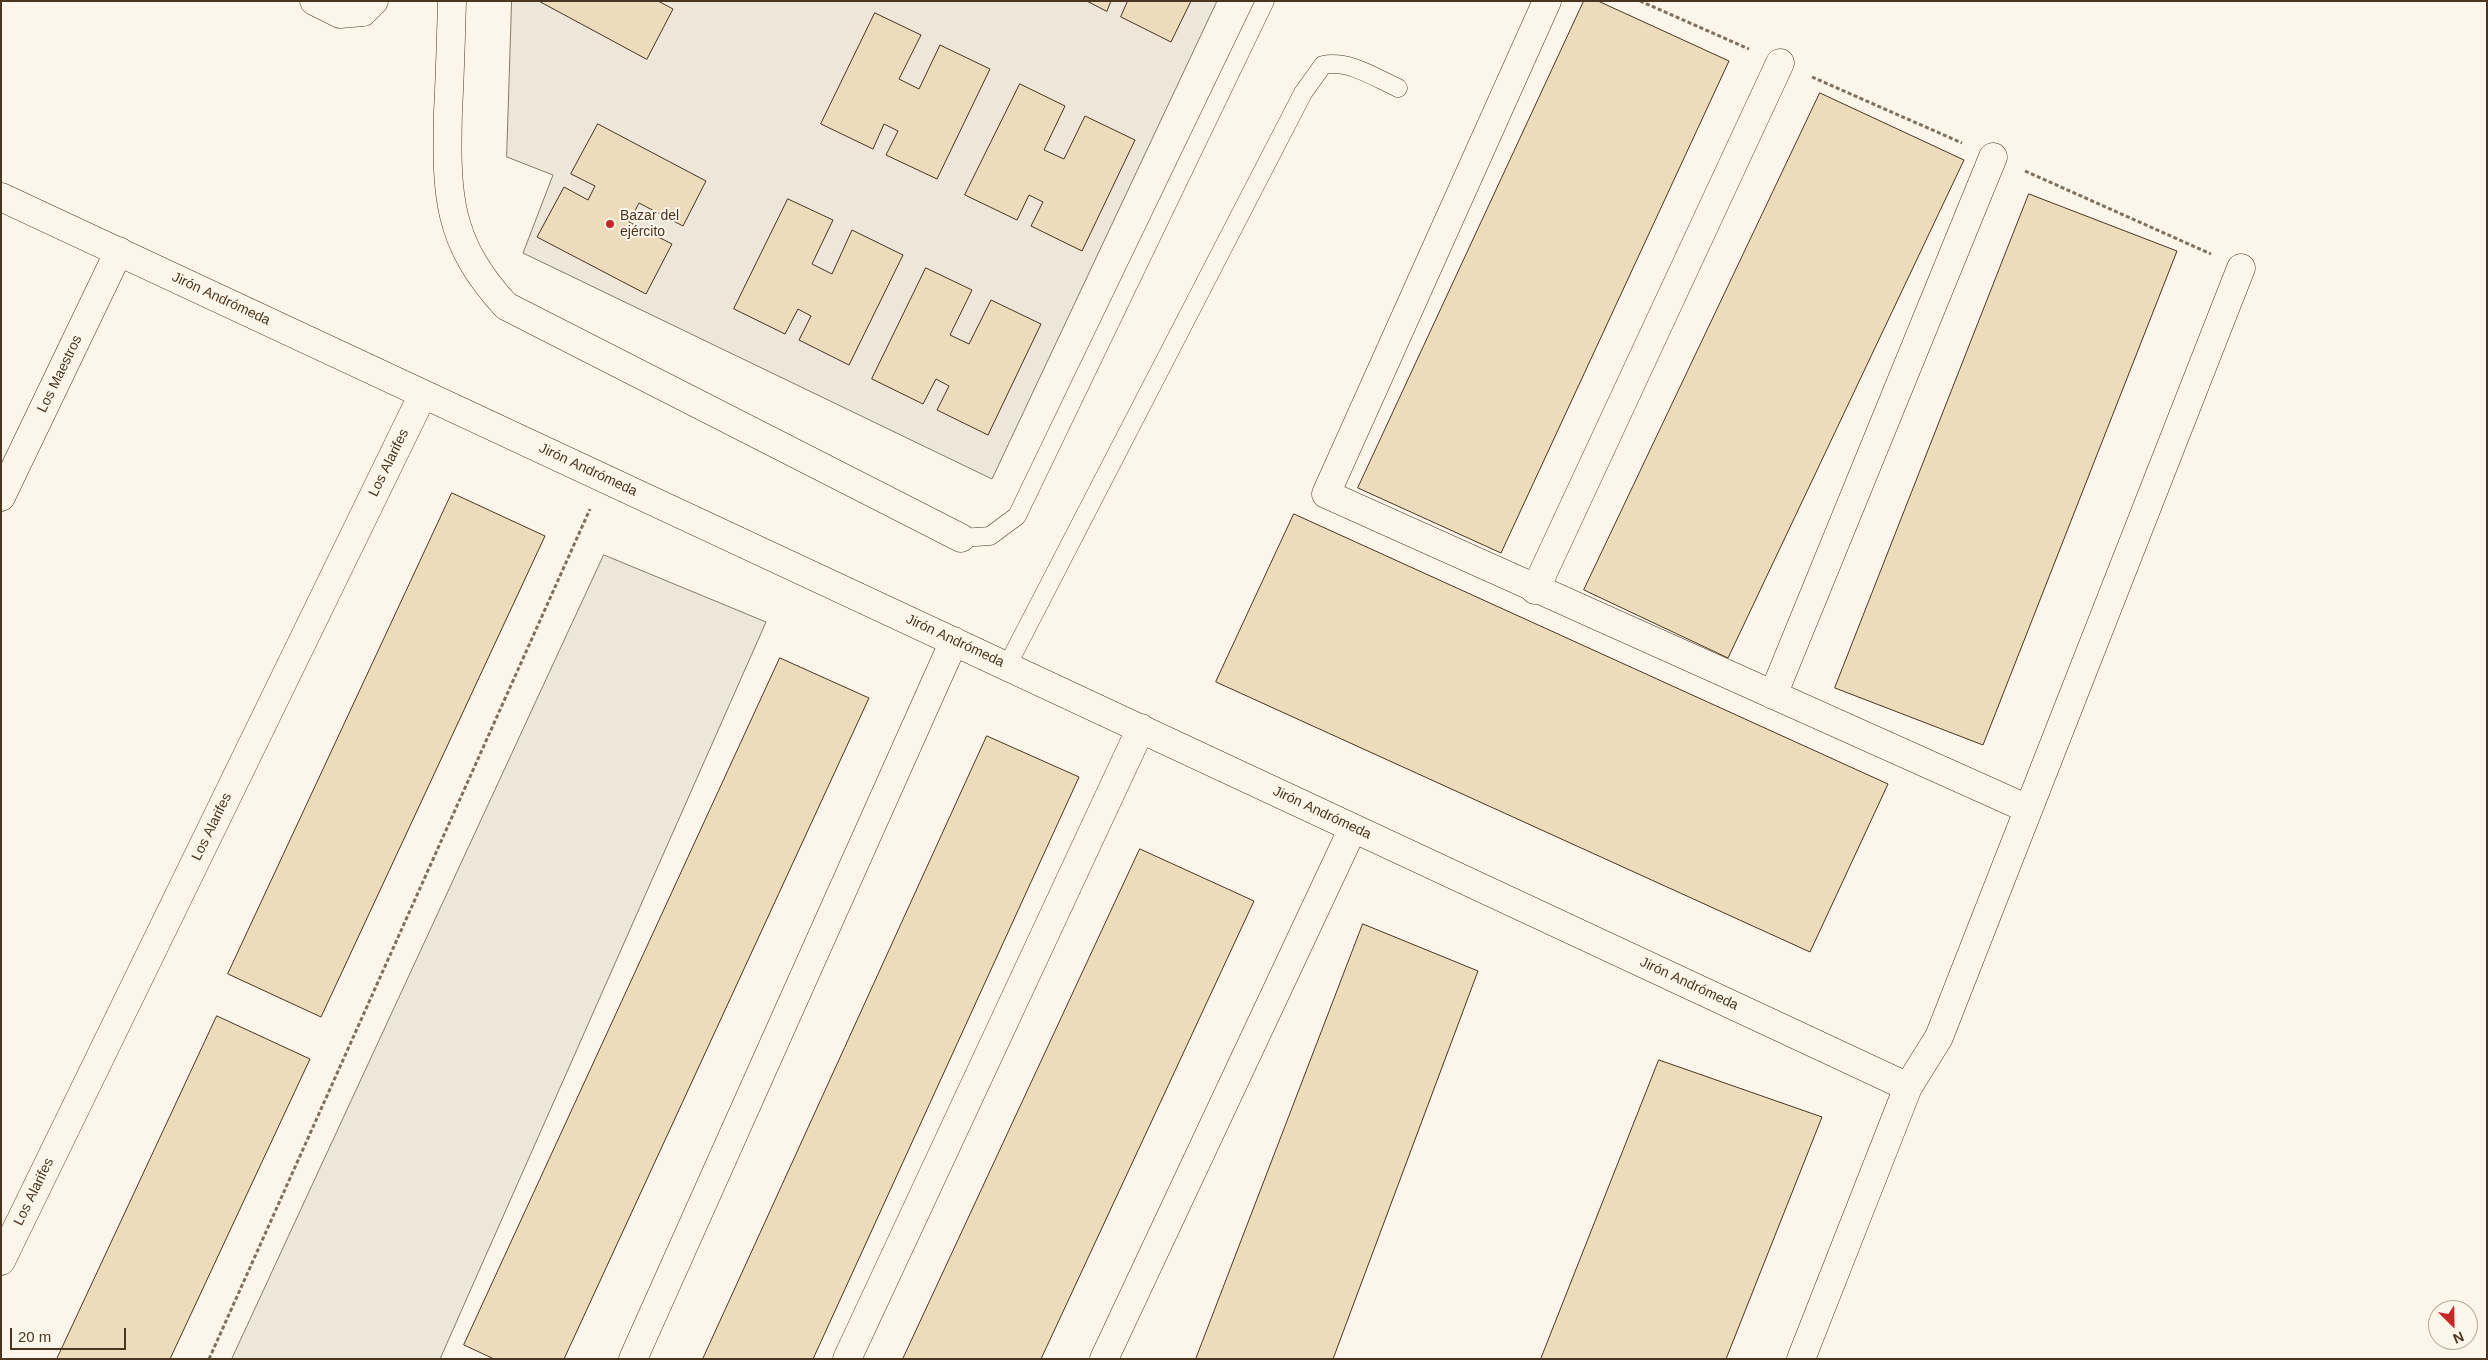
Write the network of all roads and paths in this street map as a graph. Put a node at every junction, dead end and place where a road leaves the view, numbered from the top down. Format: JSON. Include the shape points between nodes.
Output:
{"nodes":[{"id":1,"x":314,"y":1,"type":"edge"},
{"id":2,"x":374,"y":1,"type":"edge"},
{"id":3,"x":452,"y":1,"type":"edge"},
{"id":4,"x":1265,"y":1,"type":"edge"},
{"id":5,"x":1547,"y":1,"type":"edge"},
{"id":6,"x":1640,"y":1,"type":"edge"},
{"id":7,"x":1780,"y":63,"type":"junction"},
{"id":8,"x":1398,"y":88,"type":"dead end"},
{"id":9,"x":1993,"y":157,"type":"junction"},
{"id":10,"x":1,"y":197,"type":"edge"},
{"id":11,"x":119,"y":251,"type":"junction"},
{"id":12,"x":2241,"y":268,"type":"joint"},
{"id":13,"x":423,"y":394,"type":"junction"},
{"id":14,"x":604,"y":478,"type":"junction"},
{"id":15,"x":1,"y":497,"type":"edge"},
{"id":16,"x":961,"y":538,"type":"joint"},
{"id":17,"x":1535,"y":590,"type":"junction"},
{"id":18,"x":954,"y":641,"type":"junction"},
{"id":19,"x":1007,"y":666,"type":"junction"},
{"id":20,"x":1774,"y":695,"type":"junction"},
{"id":21,"x":1141,"y":728,"type":"junction"},
{"id":22,"x":2028,"y":809,"type":"junction"},
{"id":23,"x":1353,"y":828,"type":"junction"},
{"id":24,"x":1908,"y":1087,"type":"junction"},
{"id":25,"x":8,"y":1231,"type":"edge"},
{"id":26,"x":1,"y":1261,"type":"edge"},
{"id":27,"x":209,"y":1359,"type":"edge"},
{"id":28,"x":633,"y":1359,"type":"edge"},
{"id":29,"x":847,"y":1359,"type":"edge"},
{"id":30,"x":1104,"y":1359,"type":"edge"},
{"id":31,"x":1801,"y":1359,"type":"edge"}],
"edges":[{"from":1,"to":2,"type":"street","via":[[340,14],[363,12]]},
{"from":3,"to":16,"type":"street","via":[[449,200],[457,230],[485,284],[506,306]]},
{"from":4,"to":16,"type":"lane","via":[[1017,516],[990,536]]},
{"from":5,"to":17,"type":"street","via":[[1326,494]]},
{"from":6,"to":7,"type":"path"},
{"from":7,"to":9,"type":"path"},
{"from":7,"to":17,"type":"street"},
{"from":8,"to":19,"type":"lane","via":[[1337,62],[1323,65],[1303,93]]},
{"from":9,"to":12,"type":"path"},
{"from":9,"to":20,"type":"street"},
{"from":10,"to":11,"type":"street","name":"Jirón Andrómeda"},
{"from":11,"to":13,"type":"street","name":"Jirón Andrómeda"},
{"from":11,"to":15,"type":"street","name":"Los Maestros"},
{"from":12,"to":22,"type":"street"},
{"from":13,"to":14,"type":"street","name":"Jirón Andrómeda"},
{"from":13,"to":25,"type":"street","name":"Los Alarifes"},
{"from":14,"to":18,"type":"street","name":"Jirón Andrómeda"},
{"from":14,"to":27,"type":"path"},
{"from":17,"to":20,"type":"street"},
{"from":18,"to":19,"type":"street","name":"Jirón Andrómeda"},
{"from":18,"to":28,"type":"street"},
{"from":19,"to":21,"type":"street","name":"Jirón Andrómeda"},
{"from":20,"to":22,"type":"street"},
{"from":21,"to":23,"type":"street","name":"Jirón Andrómeda"},
{"from":21,"to":29,"type":"street"},
{"from":22,"to":24,"type":"street","via":[[1939,1036]]},
{"from":23,"to":24,"type":"street","name":"Jirón Andrómeda"},
{"from":23,"to":30,"type":"street"},
{"from":24,"to":31,"type":"street"},
{"from":25,"to":26,"type":"street","name":"Los Alarifes"}]}
